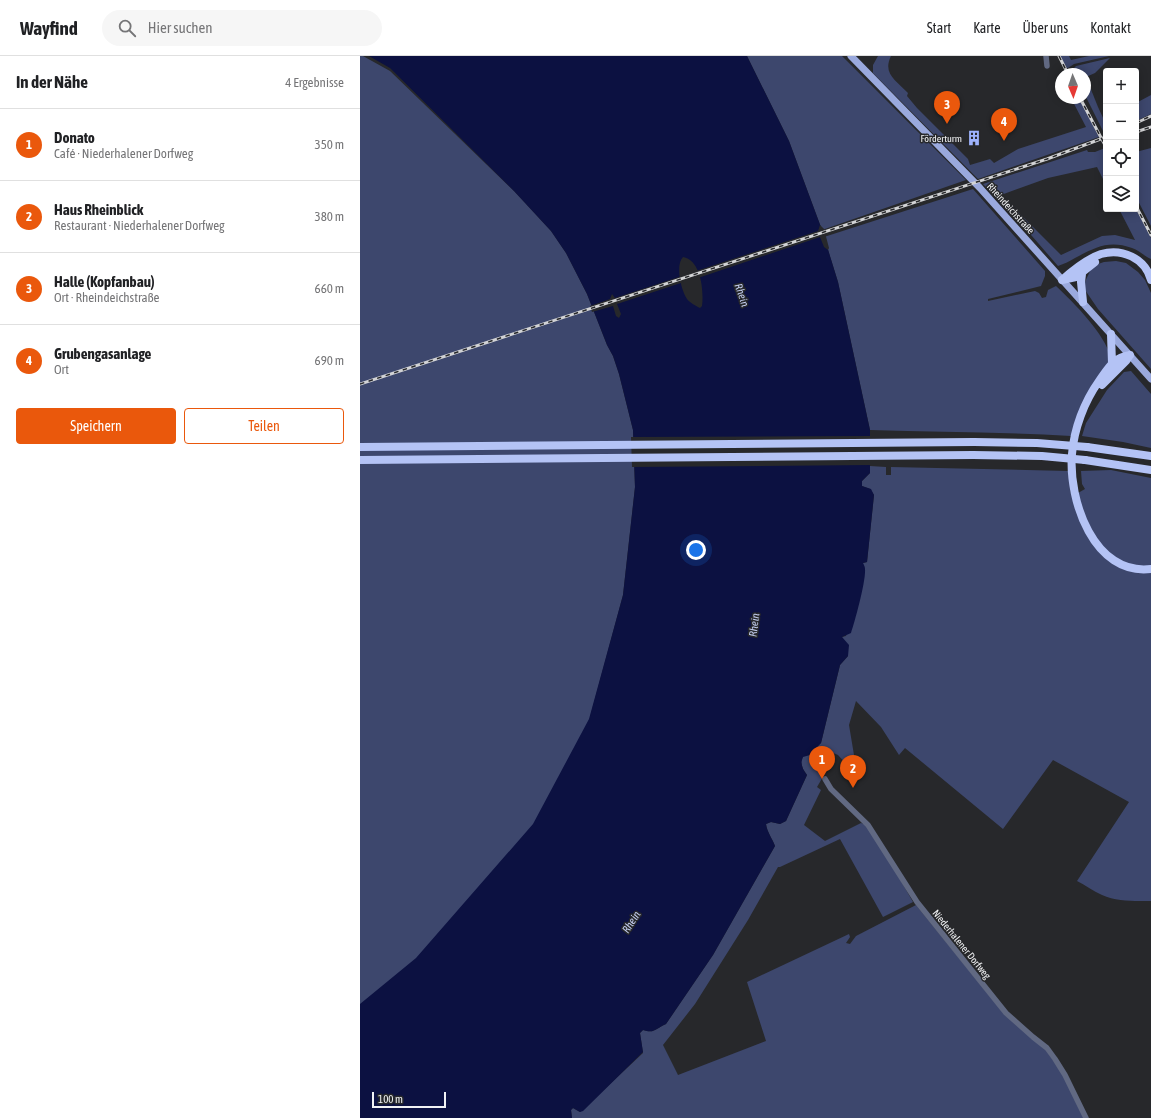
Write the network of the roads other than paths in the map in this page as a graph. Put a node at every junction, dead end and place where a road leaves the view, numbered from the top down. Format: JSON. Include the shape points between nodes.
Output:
{"nodes":[{"id":1,"x":851,"y":56,"type":"edge"},
{"id":2,"x":1046,"y":56,"type":"edge"},
{"id":3,"x":1047,"y":66,"type":"dead end"},
{"id":4,"x":1082,"y":274,"type":"junction"},
{"id":5,"x":1062,"y":280,"type":"junction"},
{"id":6,"x":1151,"y":281,"type":"edge"},
{"id":7,"x":1082,"y":302,"type":"junction"},
{"id":8,"x":1111,"y":334,"type":"junction"},
{"id":9,"x":1130,"y":355,"type":"junction"},
{"id":10,"x":1112,"y":363,"type":"junction"},
{"id":11,"x":1151,"y":379,"type":"edge"},
{"id":12,"x":1084,"y":409,"type":"junction"},
{"id":13,"x":360,"y":447,"type":"edge"},
{"id":14,"x":1151,"y":452,"type":"edge"},
{"id":15,"x":1133,"y":453,"type":"junction"},
{"id":16,"x":1151,"y":456,"type":"edge"},
{"id":17,"x":360,"y":460,"type":"edge"},
{"id":18,"x":1115,"y":463,"type":"junction"},
{"id":19,"x":1151,"y":470,"type":"edge"},
{"id":20,"x":1151,"y":476,"type":"edge"},
{"id":21,"x":1151,"y":569,"type":"edge"},
{"id":22,"x":825,"y":779,"type":"dead end"},
{"id":23,"x":1086,"y":1118,"type":"edge"}],
"edges":[{"from":1,"to":5,"type":"main road","name":"Rheindeichstraße","via":[[980,188]]},
{"from":2,"to":3,"type":"street"},
{"from":4,"to":5,"type":"highway"},
{"from":4,"to":6,"type":"highway","via":[[1095,262],[1116,257],[1135,265]]},
{"from":4,"to":7,"type":"highway"},
{"from":5,"to":6,"type":"highway","via":[[1093,258],[1116,253],[1139,261],[1147,270]]},
{"from":5,"to":7,"type":"main road","name":"Rheindeichstraße"},
{"from":7,"to":8,"type":"main road","name":"Rheindeichstraße"},
{"from":8,"to":9,"type":"main road","name":"Rheindeichstraße"},
{"from":8,"to":10,"type":"highway"},
{"from":9,"to":10,"type":"highway"},
{"from":9,"to":11,"type":"main road","name":"Rheindeichstraße"},
{"from":9,"to":12,"type":"highway"},
{"from":10,"to":12,"type":"highway","via":[[1093,390]]},
{"from":12,"to":21,"type":"highway","via":[[1075,436],[1071,463],[1074,491],[1081,516],[1095,540],[1111,559],[1131,569]]},
{"from":13,"to":15,"type":"highway","bridge":true,"via":[[966,442],[1030,443]]},
{"from":14,"to":15,"type":"highway"},
{"from":15,"to":16,"type":"highway"},
{"from":17,"to":18,"type":"highway","bridge":true,"via":[[980,455],[1042,456]]},
{"from":18,"to":19,"type":"highway"},
{"from":18,"to":20,"type":"highway"},
{"from":22,"to":23,"type":"street","name":"Niederhalener Dorfweg","via":[[831,789],[868,825],[917,902],[1006,1013],[1047,1048],[1065,1075]]}]}
